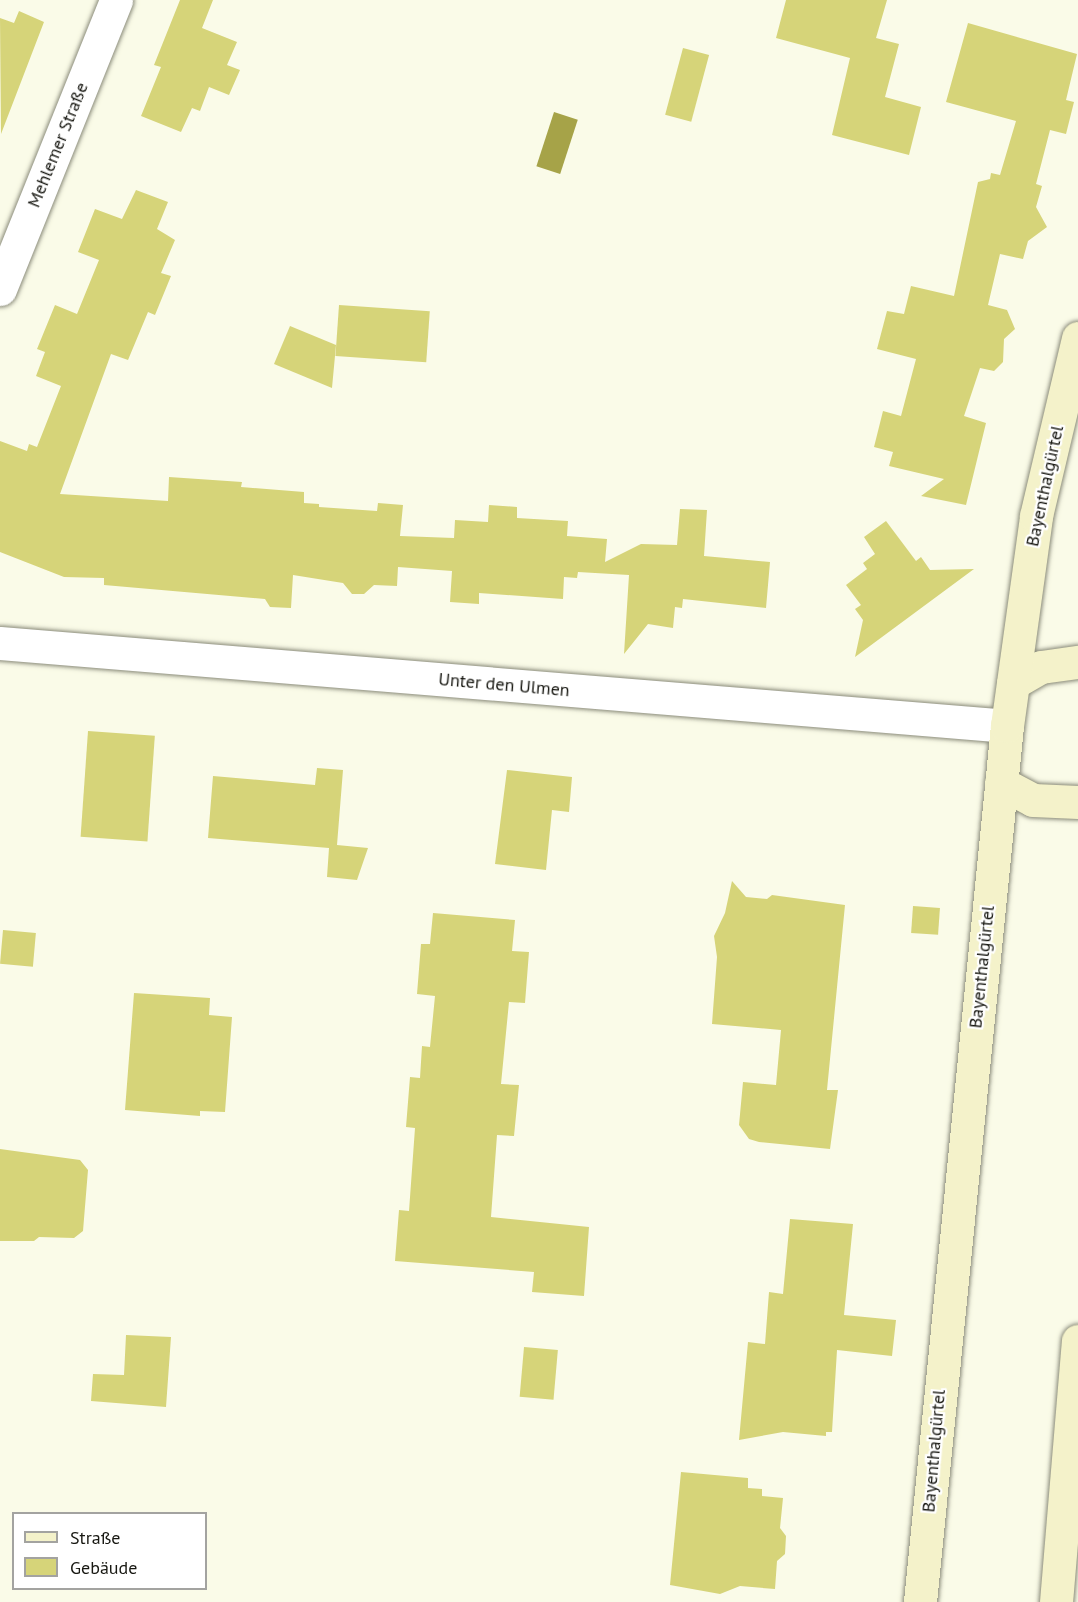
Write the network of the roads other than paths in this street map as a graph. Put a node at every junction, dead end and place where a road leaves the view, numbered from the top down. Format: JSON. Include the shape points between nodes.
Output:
{"nodes":[{"id":1,"x":116,"y":0,"type":"edge"},
{"id":2,"x":0,"y":289,"type":"edge"},
{"id":3,"x":1078,"y":338,"type":"edge"},
{"id":4,"x":0,"y":643,"type":"edge"},
{"id":5,"x":1078,"y":662,"type":"edge"},
{"id":6,"x":1013,"y":683,"type":"junction"},
{"id":7,"x":1007,"y":726,"type":"junction"},
{"id":8,"x":1001,"y":783,"type":"junction"},
{"id":9,"x":1078,"y":802,"type":"edge"},
{"id":10,"x":1078,"y":1341,"type":"edge"},
{"id":11,"x":920,"y":1602,"type":"edge"},
{"id":12,"x":1056,"y":1602,"type":"edge"}],
"edges":[{"from":1,"to":2,"type":"street","name":"Mehlemer Straße"},
{"from":3,"to":6,"type":"main road","name":"Bayenthalgürtel","via":[[1036,516]]},
{"from":4,"to":7,"type":"street","name":"Unter den Ulmen"},
{"from":5,"to":6,"type":"main road","via":[[1041,667]]},
{"from":6,"to":7,"type":"main road","name":"Bayenthalgürtel"},
{"from":7,"to":8,"type":"main road","name":"Bayenthalgürtel"},
{"from":8,"to":9,"type":"main road","via":[[1033,800]]},
{"from":8,"to":11,"type":"main road","name":"Bayenthalgürtel"},
{"from":10,"to":12,"type":"main road"}]}
